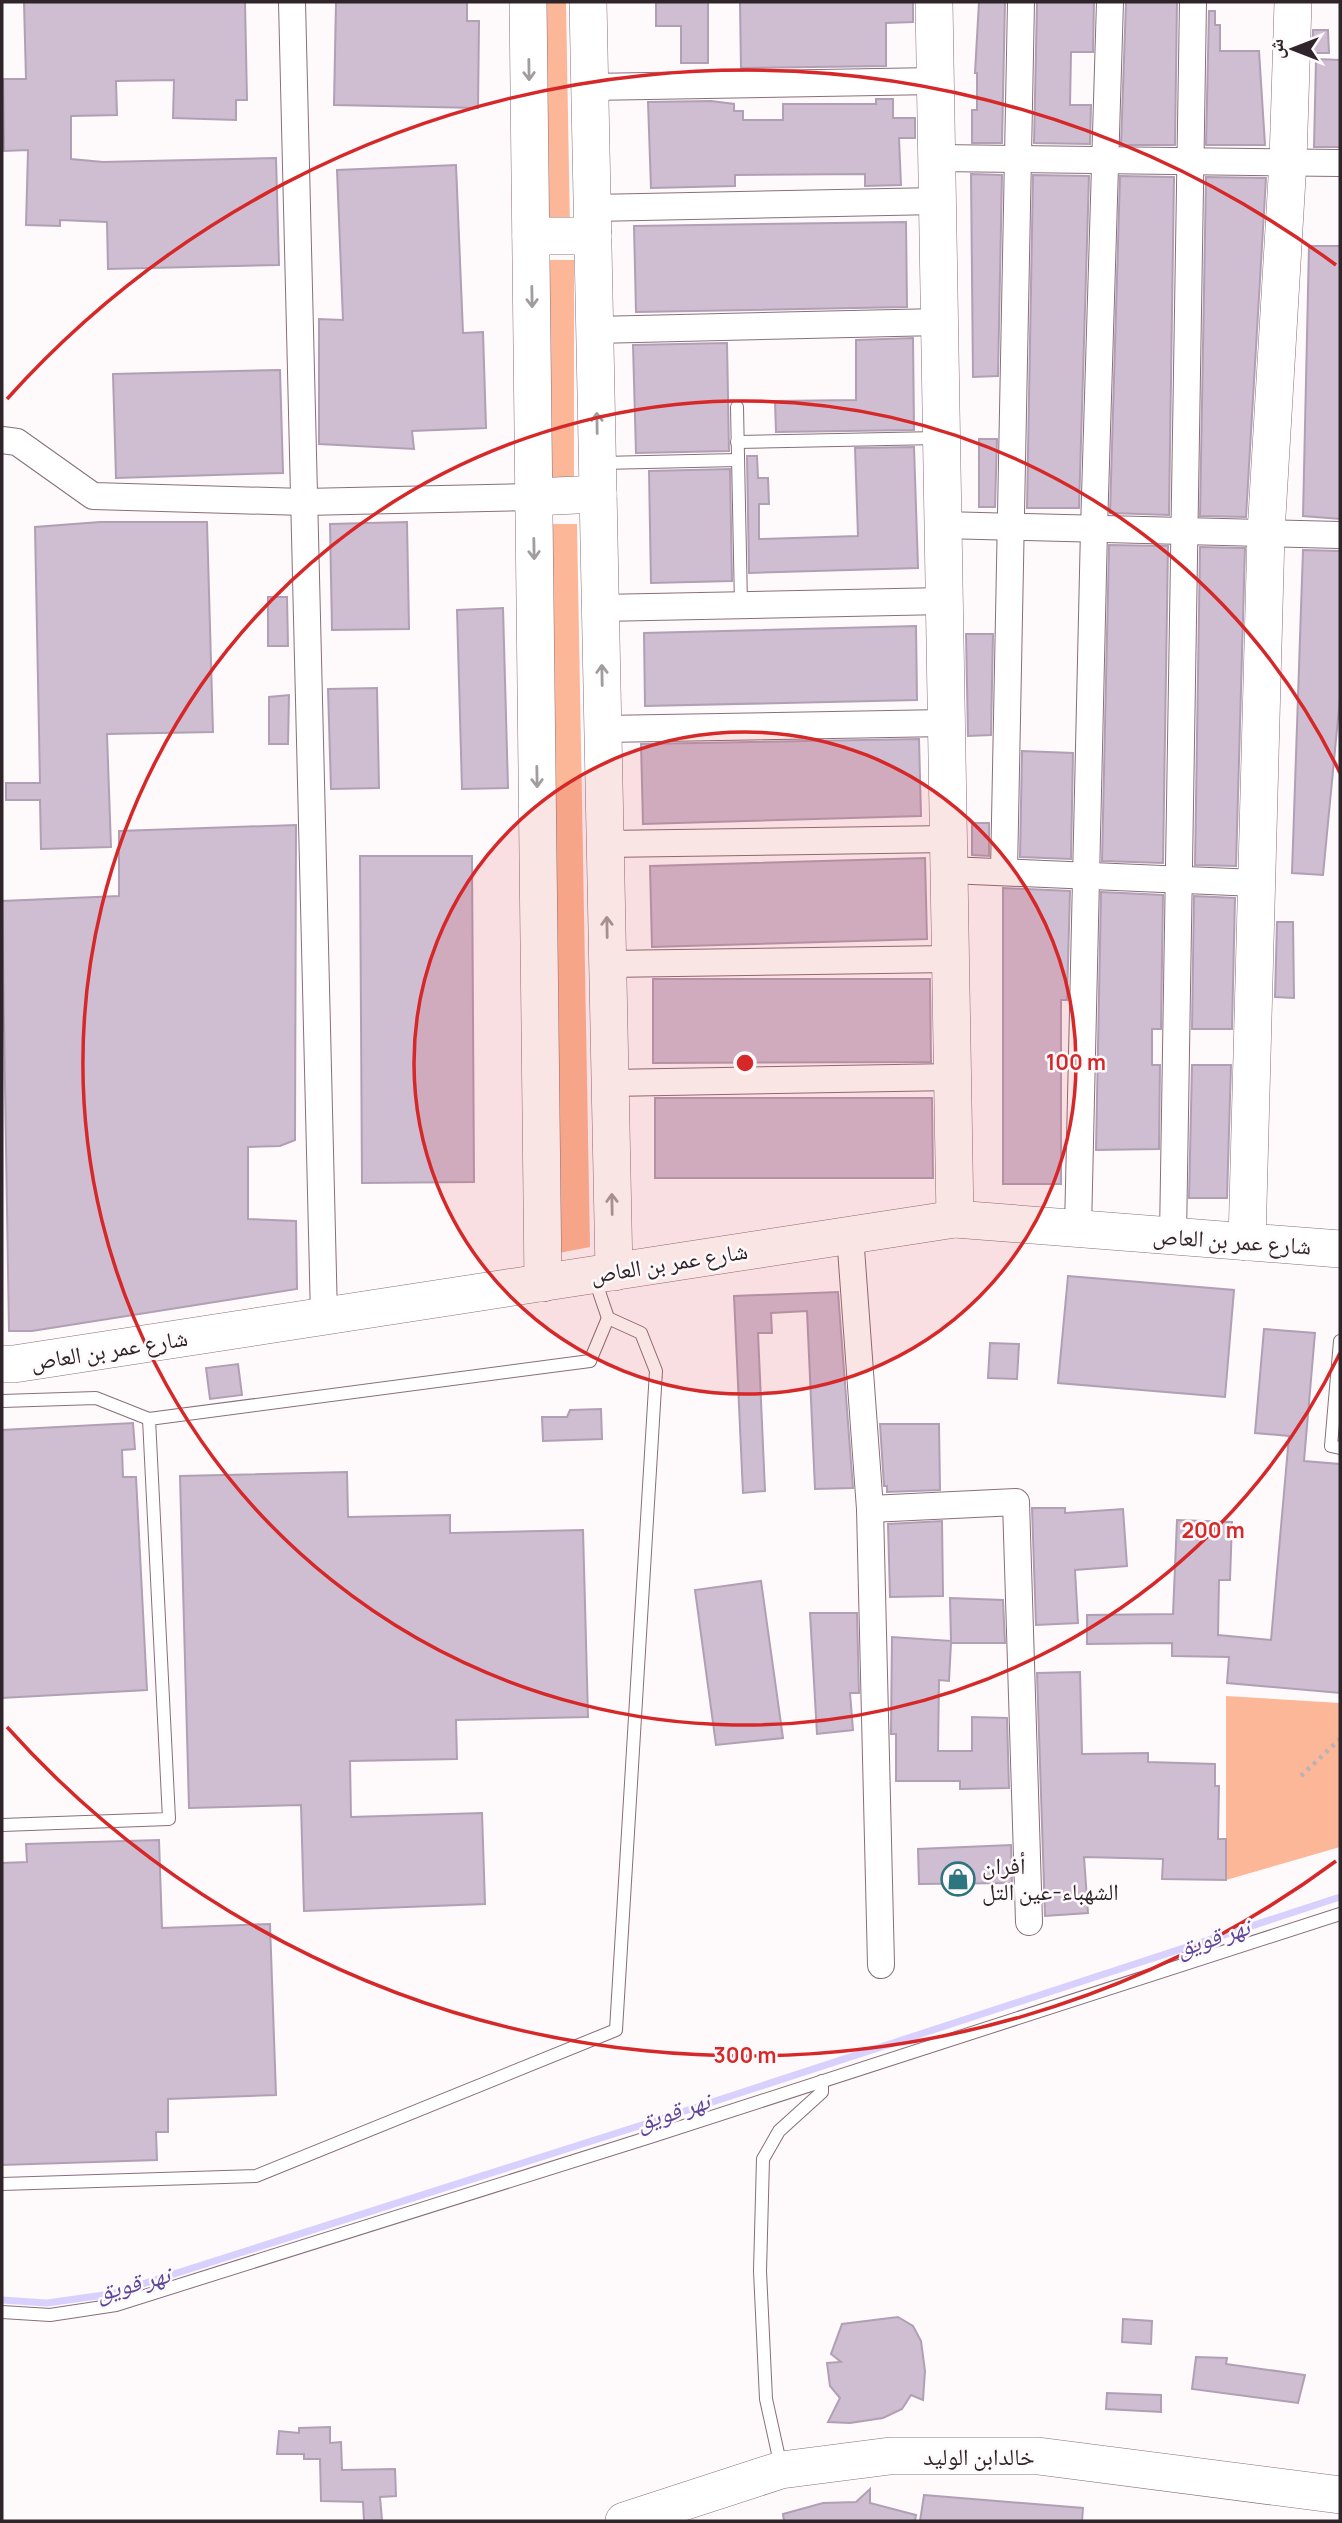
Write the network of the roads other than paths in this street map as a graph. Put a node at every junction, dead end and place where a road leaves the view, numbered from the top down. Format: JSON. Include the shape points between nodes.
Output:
{"nodes":[{"id":1,"x":292,"y":2,"type":"edge"},
{"id":2,"x":528,"y":2,"type":"edge"},
{"id":3,"x":588,"y":2,"type":"edge"},
{"id":4,"x":934,"y":2,"type":"edge"},
{"id":5,"x":1021,"y":2,"type":"edge"},
{"id":6,"x":1110,"y":2,"type":"edge"},
{"id":7,"x":1194,"y":2,"type":"edge"},
{"id":8,"x":1293,"y":2,"type":"edge"},
{"id":9,"x":935,"y":81,"type":"junction"},
{"id":10,"x":590,"y":87,"type":"junction"},
{"id":11,"x":937,"y":158,"type":"junction"},
{"id":12,"x":1018,"y":159,"type":"junction"},
{"id":13,"x":1191,"y":159,"type":"junction"},
{"id":14,"x":1107,"y":161,"type":"junction"},
{"id":15,"x":1288,"y":161,"type":"junction"},
{"id":16,"x":1340,"y":163,"type":"edge"},
{"id":17,"x":938,"y":201,"type":"junction"},
{"id":18,"x":593,"y":222,"type":"junction"},
{"id":19,"x":531,"y":236,"type":"junction"},
{"id":20,"x":939,"y":322,"type":"junction"},
{"id":21,"x":595,"y":330,"type":"junction"},
{"id":22,"x":737,"y":407,"type":"dead end"},
{"id":23,"x":942,"y":438,"type":"junction"},
{"id":24,"x":2,"y":440,"type":"edge"},
{"id":25,"x":737,"y":442,"type":"junction"},
{"id":26,"x":738,"y":460,"type":"junction"},
{"id":27,"x":598,"y":479,"type":"junction"},
{"id":28,"x":534,"y":497,"type":"junction"},
{"id":29,"x":304,"y":502,"type":"junction"},
{"id":30,"x":943,"y":525,"type":"junction"},
{"id":31,"x":1011,"y":527,"type":"junction"},
{"id":32,"x":1094,"y":529,"type":"junction"},
{"id":33,"x":1184,"y":531,"type":"junction"},
{"id":34,"x":1266,"y":533,"type":"junction"},
{"id":35,"x":1340,"y":534,"type":"edge"},
{"id":36,"x":944,"y":601,"type":"junction"},
{"id":37,"x":741,"y":605,"type":"junction"},
{"id":38,"x":600,"y":608,"type":"junction"},
{"id":39,"x":946,"y":723,"type":"junction"},
{"id":40,"x":603,"y":729,"type":"junction"},
{"id":41,"x":605,"y":844,"type":"junction"},
{"id":42,"x":949,"y":854,"type":"junction"},
{"id":43,"x":1004,"y":872,"type":"junction"},
{"id":44,"x":1086,"y":875,"type":"junction"},
{"id":45,"x":1179,"y":879,"type":"junction"},
{"id":46,"x":1256,"y":883,"type":"junction"},
{"id":47,"x":950,"y":959,"type":"junction"},
{"id":48,"x":607,"y":964,"type":"junction"},
{"id":49,"x":953,"y":1077,"type":"junction"},
{"id":50,"x":610,"y":1083,"type":"junction"},
{"id":51,"x":955,"y":1219,"type":"junction"},
{"id":52,"x":1078,"y":1229,"type":"junction"},
{"id":53,"x":850,"y":1235,"type":"junction"},
{"id":54,"x":1173,"y":1236,"type":"junction"},
{"id":55,"x":1247,"y":1242,"type":"junction"},
{"id":56,"x":1340,"y":1249,"type":"edge"},
{"id":57,"x":604,"y":1273,"type":"junction"},
{"id":58,"x":543,"y":1283,"type":"junction"},
{"id":59,"x":324,"y":1317,"type":"junction"},
{"id":60,"x":608,"y":1318,"type":"junction"},
{"id":61,"x":1340,"y":1341,"type":"edge"},
{"id":62,"x":2,"y":1364,"type":"edge"},
{"id":63,"x":2,"y":1401,"type":"edge"},
{"id":64,"x":149,"y":1419,"type":"junction"},
{"id":65,"x":1340,"y":1448,"type":"edge"},
{"id":66,"x":870,"y":1509,"type":"junction"},
{"id":67,"x":2,"y":1825,"type":"edge"},
{"id":68,"x":1340,"y":1914,"type":"edge"},
{"id":69,"x":1029,"y":1922,"type":"dead end"},
{"id":70,"x":881,"y":1965,"type":"dead end"},
{"id":71,"x":822,"y":2081,"type":"junction"},
{"id":72,"x":2,"y":2184,"type":"edge"},
{"id":73,"x":2,"y":2312,"type":"edge"},
{"id":74,"x":781,"y":2470,"type":"junction"},
{"id":75,"x":1340,"y":2495,"type":"edge"},
{"id":76,"x":624,"y":2521,"type":"edge"}],
"edges":[{"from":1,"to":29,"type":"street"},
{"from":2,"to":19,"type":"street","one_way":true},
{"from":3,"to":10,"type":"street"},
{"from":4,"to":9,"type":"street"},
{"from":5,"to":12,"type":"street"},
{"from":6,"to":14,"type":"street"},
{"from":7,"to":13,"type":"street"},
{"from":8,"to":15,"type":"street"},
{"from":9,"to":10,"type":"street"},
{"from":9,"to":11,"type":"street"},
{"from":10,"to":18,"type":"street"},
{"from":11,"to":12,"type":"street"},
{"from":11,"to":17,"type":"street"},
{"from":12,"to":14,"type":"street"},
{"from":12,"to":31,"type":"street"},
{"from":13,"to":14,"type":"street"},
{"from":13,"to":15,"type":"street"},
{"from":13,"to":33,"type":"street"},
{"from":14,"to":32,"type":"street"},
{"from":15,"to":16,"type":"street"},
{"from":15,"to":34,"type":"street"},
{"from":17,"to":18,"type":"street"},
{"from":17,"to":20,"type":"street"},
{"from":18,"to":19,"type":"street"},
{"from":18,"to":21,"type":"street"},
{"from":19,"to":28,"type":"street","one_way":true},
{"from":20,"to":21,"type":"street"},
{"from":20,"to":23,"type":"street"},
{"from":27,"to":21,"type":"street","one_way":true},
{"from":22,"to":25,"type":"lane"},
{"from":23,"to":25,"type":"lane"},
{"from":23,"to":30,"type":"street"},
{"from":24,"to":29,"type":"street","via":[[17,442],[93,496]]},
{"from":25,"to":26,"type":"lane"},
{"from":26,"to":27,"type":"lane"},
{"from":26,"to":37,"type":"lane"},
{"from":27,"to":28,"type":"street"},
{"from":27,"to":38,"type":"street"},
{"from":28,"to":29,"type":"street"},
{"from":28,"to":58,"type":"street","one_way":true},
{"from":29,"to":59,"type":"street"},
{"from":30,"to":31,"type":"street"},
{"from":30,"to":36,"type":"street"},
{"from":31,"to":32,"type":"street"},
{"from":31,"to":43,"type":"street"},
{"from":32,"to":33,"type":"street"},
{"from":32,"to":44,"type":"street"},
{"from":33,"to":34,"type":"street"},
{"from":33,"to":45,"type":"street"},
{"from":34,"to":35,"type":"street"},
{"from":34,"to":46,"type":"street"},
{"from":36,"to":37,"type":"street"},
{"from":36,"to":39,"type":"street"},
{"from":37,"to":38,"type":"street"},
{"from":40,"to":38,"type":"street","one_way":true},
{"from":39,"to":40,"type":"street"},
{"from":39,"to":42,"type":"street"},
{"from":40,"to":41,"type":"street"},
{"from":41,"to":42,"type":"street"},
{"from":48,"to":41,"type":"street","one_way":true},
{"from":42,"to":43,"type":"street"},
{"from":42,"to":47,"type":"street"},
{"from":43,"to":44,"type":"street"},
{"from":44,"to":45,"type":"street"},
{"from":44,"to":52,"type":"street"},
{"from":45,"to":46,"type":"street"},
{"from":45,"to":54,"type":"street"},
{"from":46,"to":55,"type":"street"},
{"from":47,"to":48,"type":"street"},
{"from":47,"to":49,"type":"street"},
{"from":48,"to":50,"type":"street"},
{"from":49,"to":50,"type":"street"},
{"from":49,"to":51,"type":"street"},
{"from":57,"to":50,"type":"street","one_way":true},
{"from":51,"to":52,"type":"street","name":"شارع عمر بن العاص"},
{"from":51,"to":53,"type":"street","name":"شارع عمر بن العاص"},
{"from":52,"to":54,"type":"street","name":"شارع عمر بن العاص"},
{"from":53,"to":57,"type":"street","name":"شارع عمر بن العاص"},
{"from":53,"to":66,"type":"street"},
{"from":54,"to":55,"type":"street","name":"شارع عمر بن العاص"},
{"from":55,"to":56,"type":"street","name":"شارع عمر بن العاص"},
{"from":57,"to":58,"type":"street","name":"شارع عمر بن العاص"},
{"from":57,"to":60,"type":"lane"},
{"from":58,"to":59,"type":"street","name":"شارع عمر بن العاص"},
{"from":59,"to":62,"type":"street","name":"شارع عمر بن العاص"},
{"from":60,"to":64,"type":"lane","via":[[590,1362]]},
{"from":60,"to":72,"type":"lane","via":[[641,1333],[656,1371],[617,2030],[256,2176]]},
{"from":61,"to":65,"type":"lane","via":[[1331,1446]]},
{"from":63,"to":64,"type":"lane","via":[[96,1398]]},
{"from":64,"to":67,"type":"lane","via":[[169,1819]]},
{"from":66,"to":69,"type":"street","via":[[1016,1502]]},
{"from":66,"to":70,"type":"street"},
{"from":68,"to":71,"type":"lane"},
{"from":71,"to":73,"type":"lane","via":[[116,2305],[50,2315]]},
{"from":71,"to":74,"type":"lane","via":[[822,2092],[779,2131],[763,2159],[760,2271],[766,2399]]},
{"from":74,"to":75,"type":"street","name":"خالدابن الوليد","via":[[890,2456],[1038,2456]]},
{"from":74,"to":76,"type":"street","name":"خالدابن الوليد"}]}
